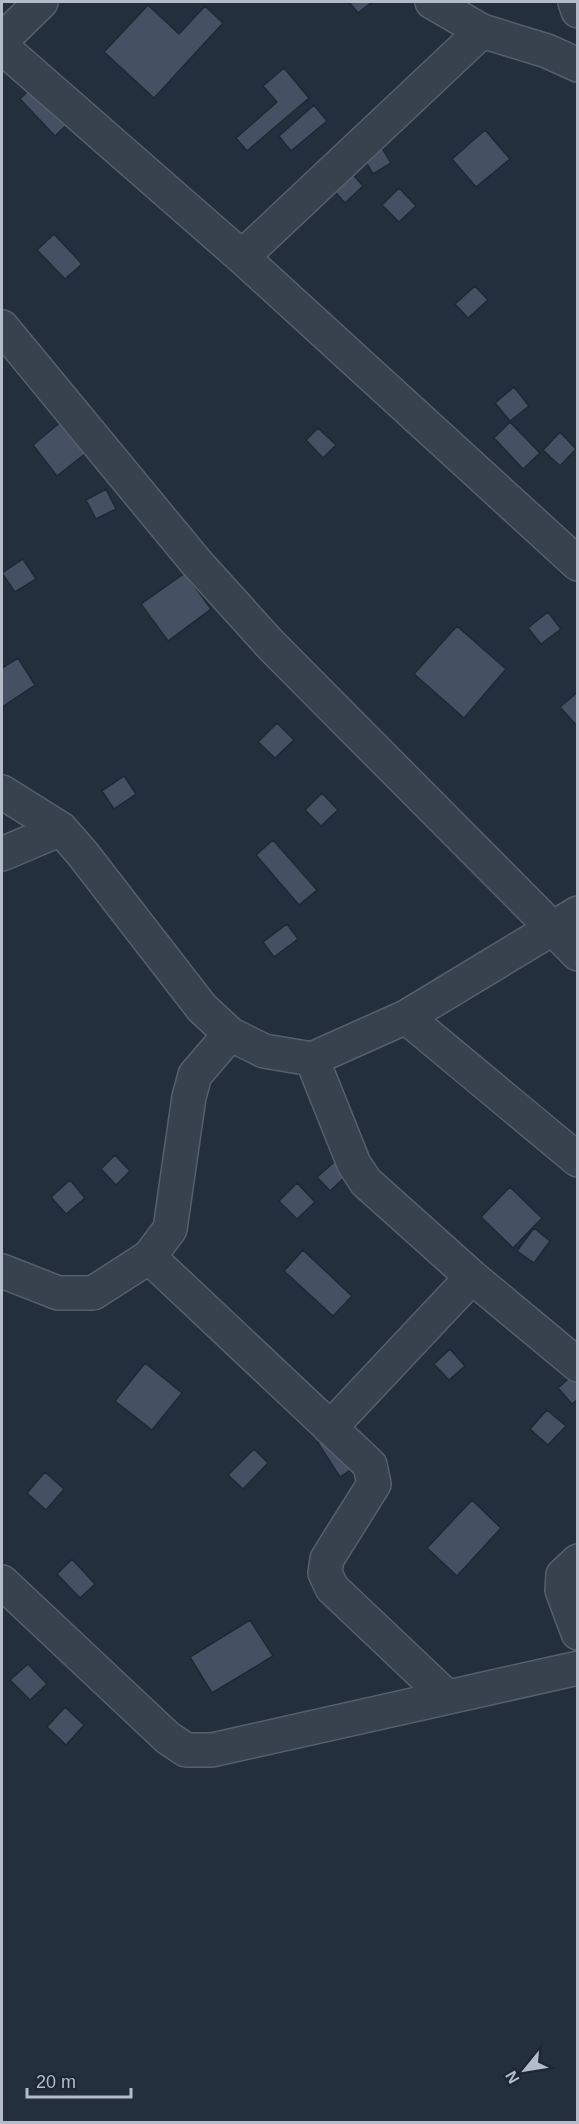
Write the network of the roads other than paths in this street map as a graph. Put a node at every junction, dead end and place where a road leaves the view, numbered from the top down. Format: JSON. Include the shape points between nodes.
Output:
{"nodes":[{"id":1,"x":41,"y":2,"type":"edge"},
{"id":2,"x":432,"y":2,"type":"edge"},
{"id":3,"x":575,"y":2,"type":"edge"},
{"id":4,"x":578,"y":11,"type":"edge"},
{"id":5,"x":482,"y":31,"type":"junction"},
{"id":6,"x":2,"y":40,"type":"edge"},
{"id":7,"x":2,"y":47,"type":"edge"},
{"id":8,"x":578,"y":66,"type":"edge"},
{"id":9,"x":242,"y":257,"type":"junction"},
{"id":10,"x":2,"y":327,"type":"edge"},
{"id":11,"x":578,"y":564,"type":"edge"},
{"id":12,"x":2,"y":792,"type":"edge"},
{"id":13,"x":61,"y":829,"type":"junction"},
{"id":14,"x":2,"y":854,"type":"edge"},
{"id":15,"x":565,"y":921,"type":"edge"},
{"id":16,"x":578,"y":954,"type":"edge"},
{"id":17,"x":406,"y":1017,"type":"junction"},
{"id":18,"x":230,"y":1034,"type":"junction"},
{"id":19,"x":312,"y":1059,"type":"junction"},
{"id":20,"x":578,"y":1160,"type":"edge"},
{"id":21,"x":149,"y":1257,"type":"junction"},
{"id":22,"x":2,"y":1271,"type":"edge"},
{"id":23,"x":472,"y":1277,"type":"junction"},
{"id":24,"x":578,"y":1365,"type":"edge"},
{"id":25,"x":330,"y":1428,"type":"junction"},
{"id":26,"x":578,"y":1561,"type":"edge"},
{"id":27,"x":2,"y":1582,"type":"edge"},
{"id":28,"x":578,"y":1633,"type":"edge"},
{"id":29,"x":578,"y":1668,"type":"edge"},
{"id":30,"x":447,"y":1697,"type":"junction"}],
"edges":[{"from":1,"to":6,"type":"street"},
{"from":2,"to":5,"type":"street"},
{"from":3,"to":4,"type":"street"},
{"from":5,"to":8,"type":"street","via":[[547,51]]},
{"from":5,"to":9,"type":"street"},
{"from":7,"to":9,"type":"street"},
{"from":9,"to":11,"type":"street"},
{"from":10,"to":15,"type":"street","via":[[196,562],[270,644]]},
{"from":12,"to":13,"type":"street"},
{"from":13,"to":14,"type":"street"},
{"from":13,"to":18,"type":"street","via":[[202,1008]]},
{"from":15,"to":16,"type":"street"},
{"from":15,"to":17,"type":"street"},
{"from":17,"to":19,"type":"street"},
{"from":17,"to":20,"type":"street"},
{"from":18,"to":19,"type":"street","via":[[264,1051]]},
{"from":18,"to":21,"type":"street","via":[[195,1075],[170,1229]]},
{"from":19,"to":23,"type":"street","via":[[354,1164],[366,1182]]},
{"from":21,"to":22,"type":"street","via":[[93,1293],[58,1293]]},
{"from":21,"to":25,"type":"street"},
{"from":23,"to":24,"type":"street"},
{"from":23,"to":25,"type":"street"},
{"from":25,"to":30,"type":"street","via":[[370,1465],[374,1484],[327,1559],[325,1573],[332,1588]]},
{"from":26,"to":28,"type":"street","via":[[563,1575],[562,1590]]},
{"from":27,"to":30,"type":"street","via":[[168,1738],[186,1750],[212,1750]]},
{"from":29,"to":30,"type":"street"}]}
